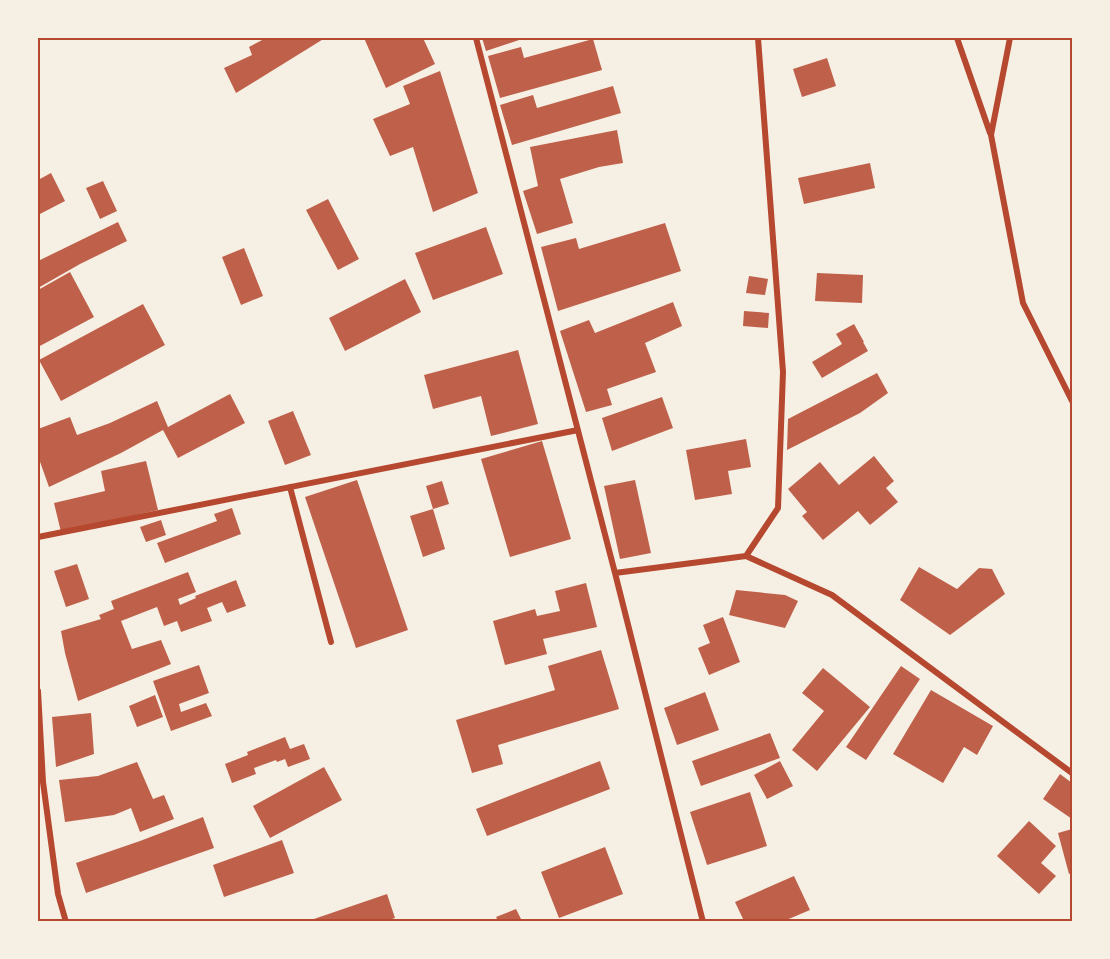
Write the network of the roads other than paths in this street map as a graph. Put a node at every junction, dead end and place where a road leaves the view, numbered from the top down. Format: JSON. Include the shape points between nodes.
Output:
{"nodes":[{"id":1,"x":476,"y":38,"type":"edge"},
{"id":2,"x":758,"y":38,"type":"edge"},
{"id":3,"x":957,"y":38,"type":"edge"},
{"id":4,"x":1010,"y":38,"type":"edge"},
{"id":5,"x":991,"y":135,"type":"junction"},
{"id":6,"x":1072,"y":401,"type":"edge"},
{"id":7,"x":578,"y":430,"type":"junction"},
{"id":8,"x":290,"y":487,"type":"junction"},
{"id":9,"x":38,"y":537,"type":"edge"},
{"id":10,"x":746,"y":556,"type":"junction"},
{"id":11,"x":615,"y":573,"type":"junction"},
{"id":12,"x":331,"y":642,"type":"dead end"},
{"id":13,"x":38,"y":691,"type":"edge"},
{"id":14,"x":1072,"y":773,"type":"edge"},
{"id":15,"x":66,"y":921,"type":"edge"},
{"id":16,"x":703,"y":921,"type":"edge"}],
"edges":[{"from":1,"to":7,"type":"street"},
{"from":2,"to":10,"type":"street","via":[[783,372],[778,508]]},
{"from":3,"to":5,"type":"street"},
{"from":4,"to":5,"type":"street"},
{"from":5,"to":6,"type":"street","via":[[1023,303]]},
{"from":7,"to":8,"type":"street"},
{"from":7,"to":11,"type":"street"},
{"from":8,"to":9,"type":"street"},
{"from":8,"to":12,"type":"street"},
{"from":10,"to":11,"type":"street"},
{"from":10,"to":14,"type":"street","via":[[832,595]]},
{"from":11,"to":16,"type":"street"},
{"from":13,"to":15,"type":"street","via":[[43,782],[58,894]]}]}
